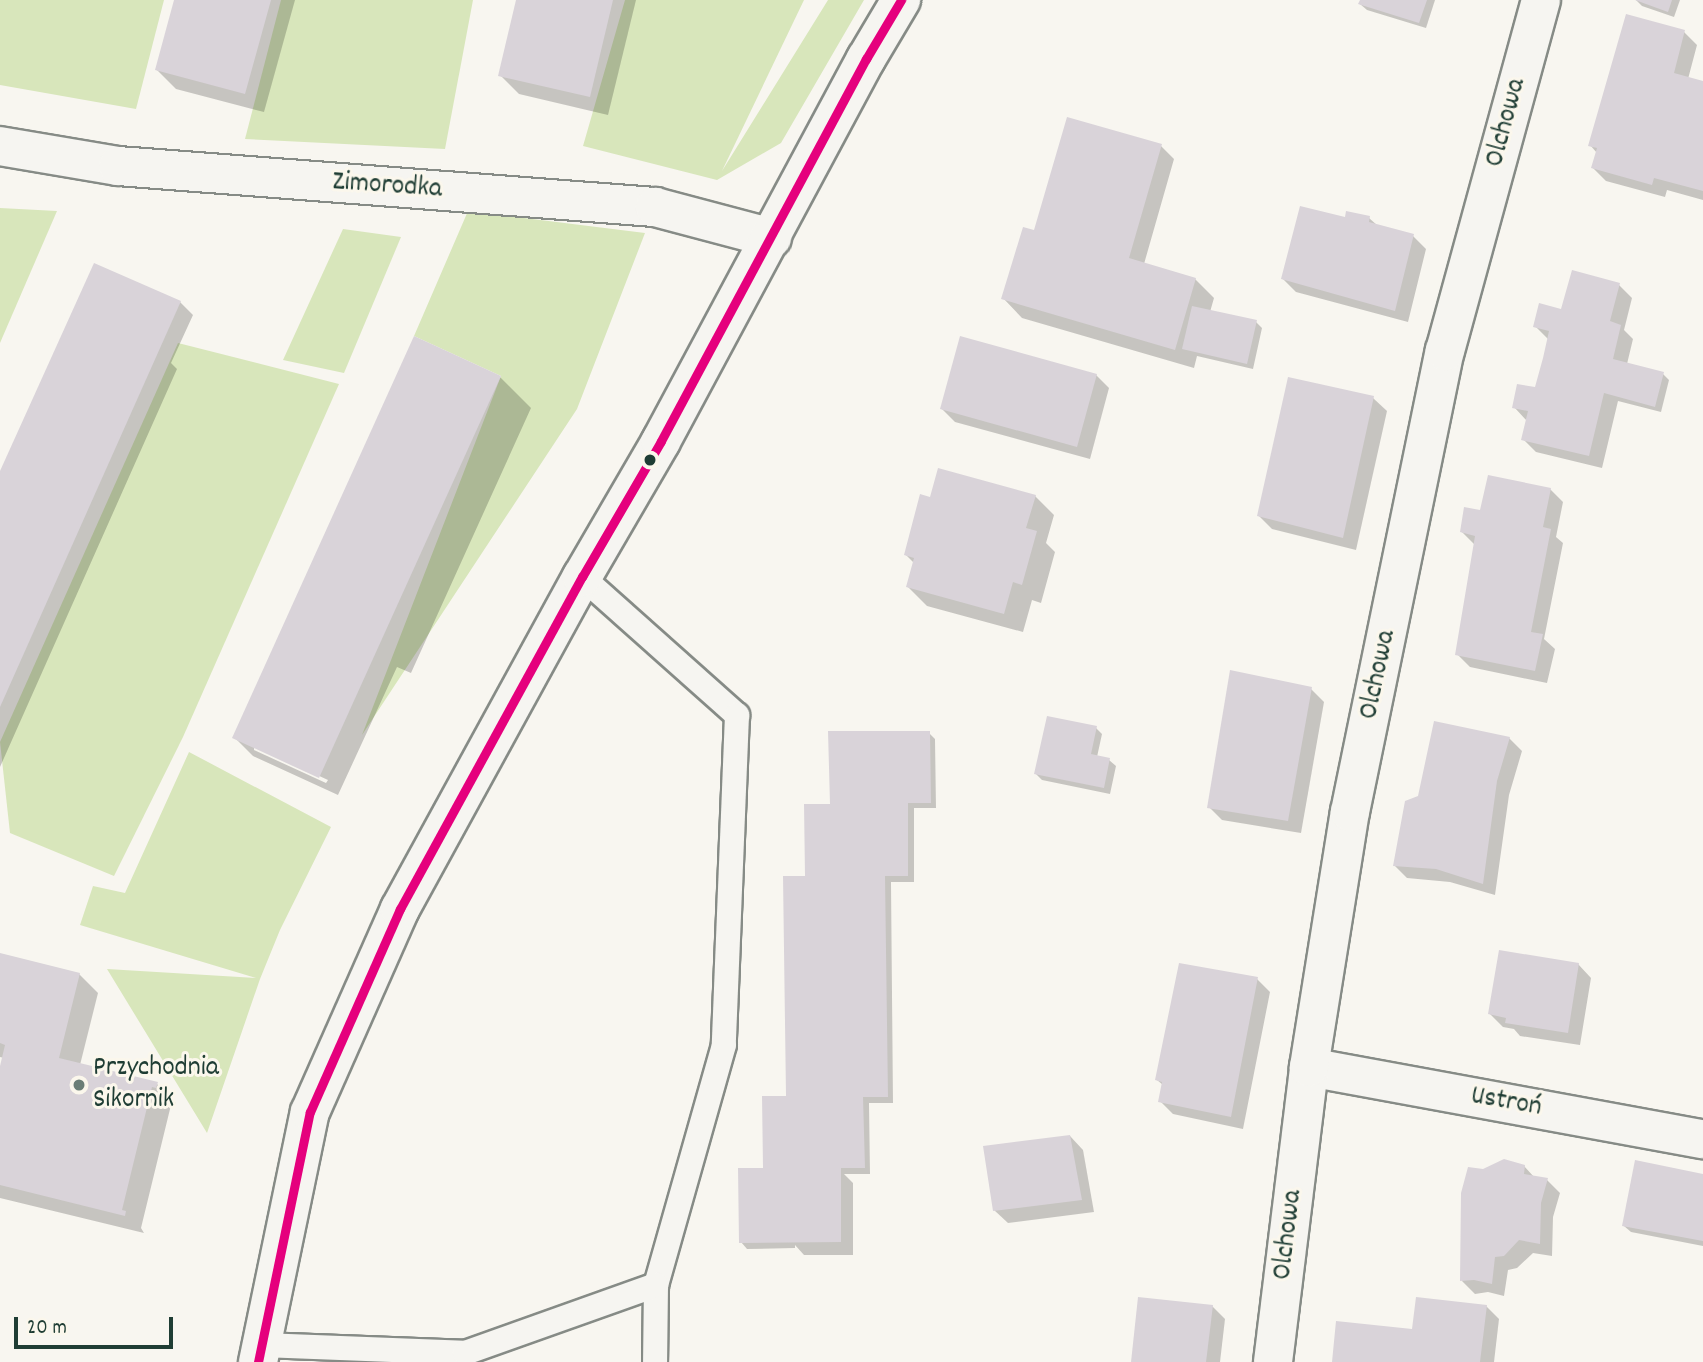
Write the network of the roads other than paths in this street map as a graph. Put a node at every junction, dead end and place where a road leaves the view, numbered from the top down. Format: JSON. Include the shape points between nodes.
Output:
{"nodes":[{"id":1,"x":901,"y":0,"type":"edge"},
{"id":2,"x":1541,"y":0,"type":"edge"},
{"id":3,"x":0,"y":146,"type":"edge"},
{"id":4,"x":772,"y":239,"type":"junction"},
{"id":5,"x":582,"y":577,"type":"junction"},
{"id":6,"x":1309,"y":1067,"type":"junction"},
{"id":7,"x":1703,"y":1139,"type":"edge"},
{"id":8,"x":656,"y":1285,"type":"junction"},
{"id":9,"x":259,"y":1353,"type":"edge"},
{"id":10,"x":655,"y":1362,"type":"edge"},
{"id":11,"x":1273,"y":1362,"type":"edge"}],
"edges":[{"from":1,"to":4,"type":"street","via":[[852,83]]},
{"from":2,"to":6,"type":"street","name":"Olchowa","via":[[1445,351],[1350,812]]},
{"from":3,"to":4,"type":"street","name":"Zimorodka","via":[[118,166],[655,207]]},
{"from":4,"to":5,"type":"street"},
{"from":5,"to":8,"type":"lane","via":[[737,715],[724,1045]]},
{"from":5,"to":9,"type":"street","via":[[400,909],[310,1112]]},
{"from":6,"to":7,"type":"street","name":"Ustroń"},
{"from":6,"to":11,"type":"street","name":"Olchowa"},
{"from":8,"to":9,"type":"lane","via":[[465,1353]]},
{"from":8,"to":10,"type":"lane"}]}
